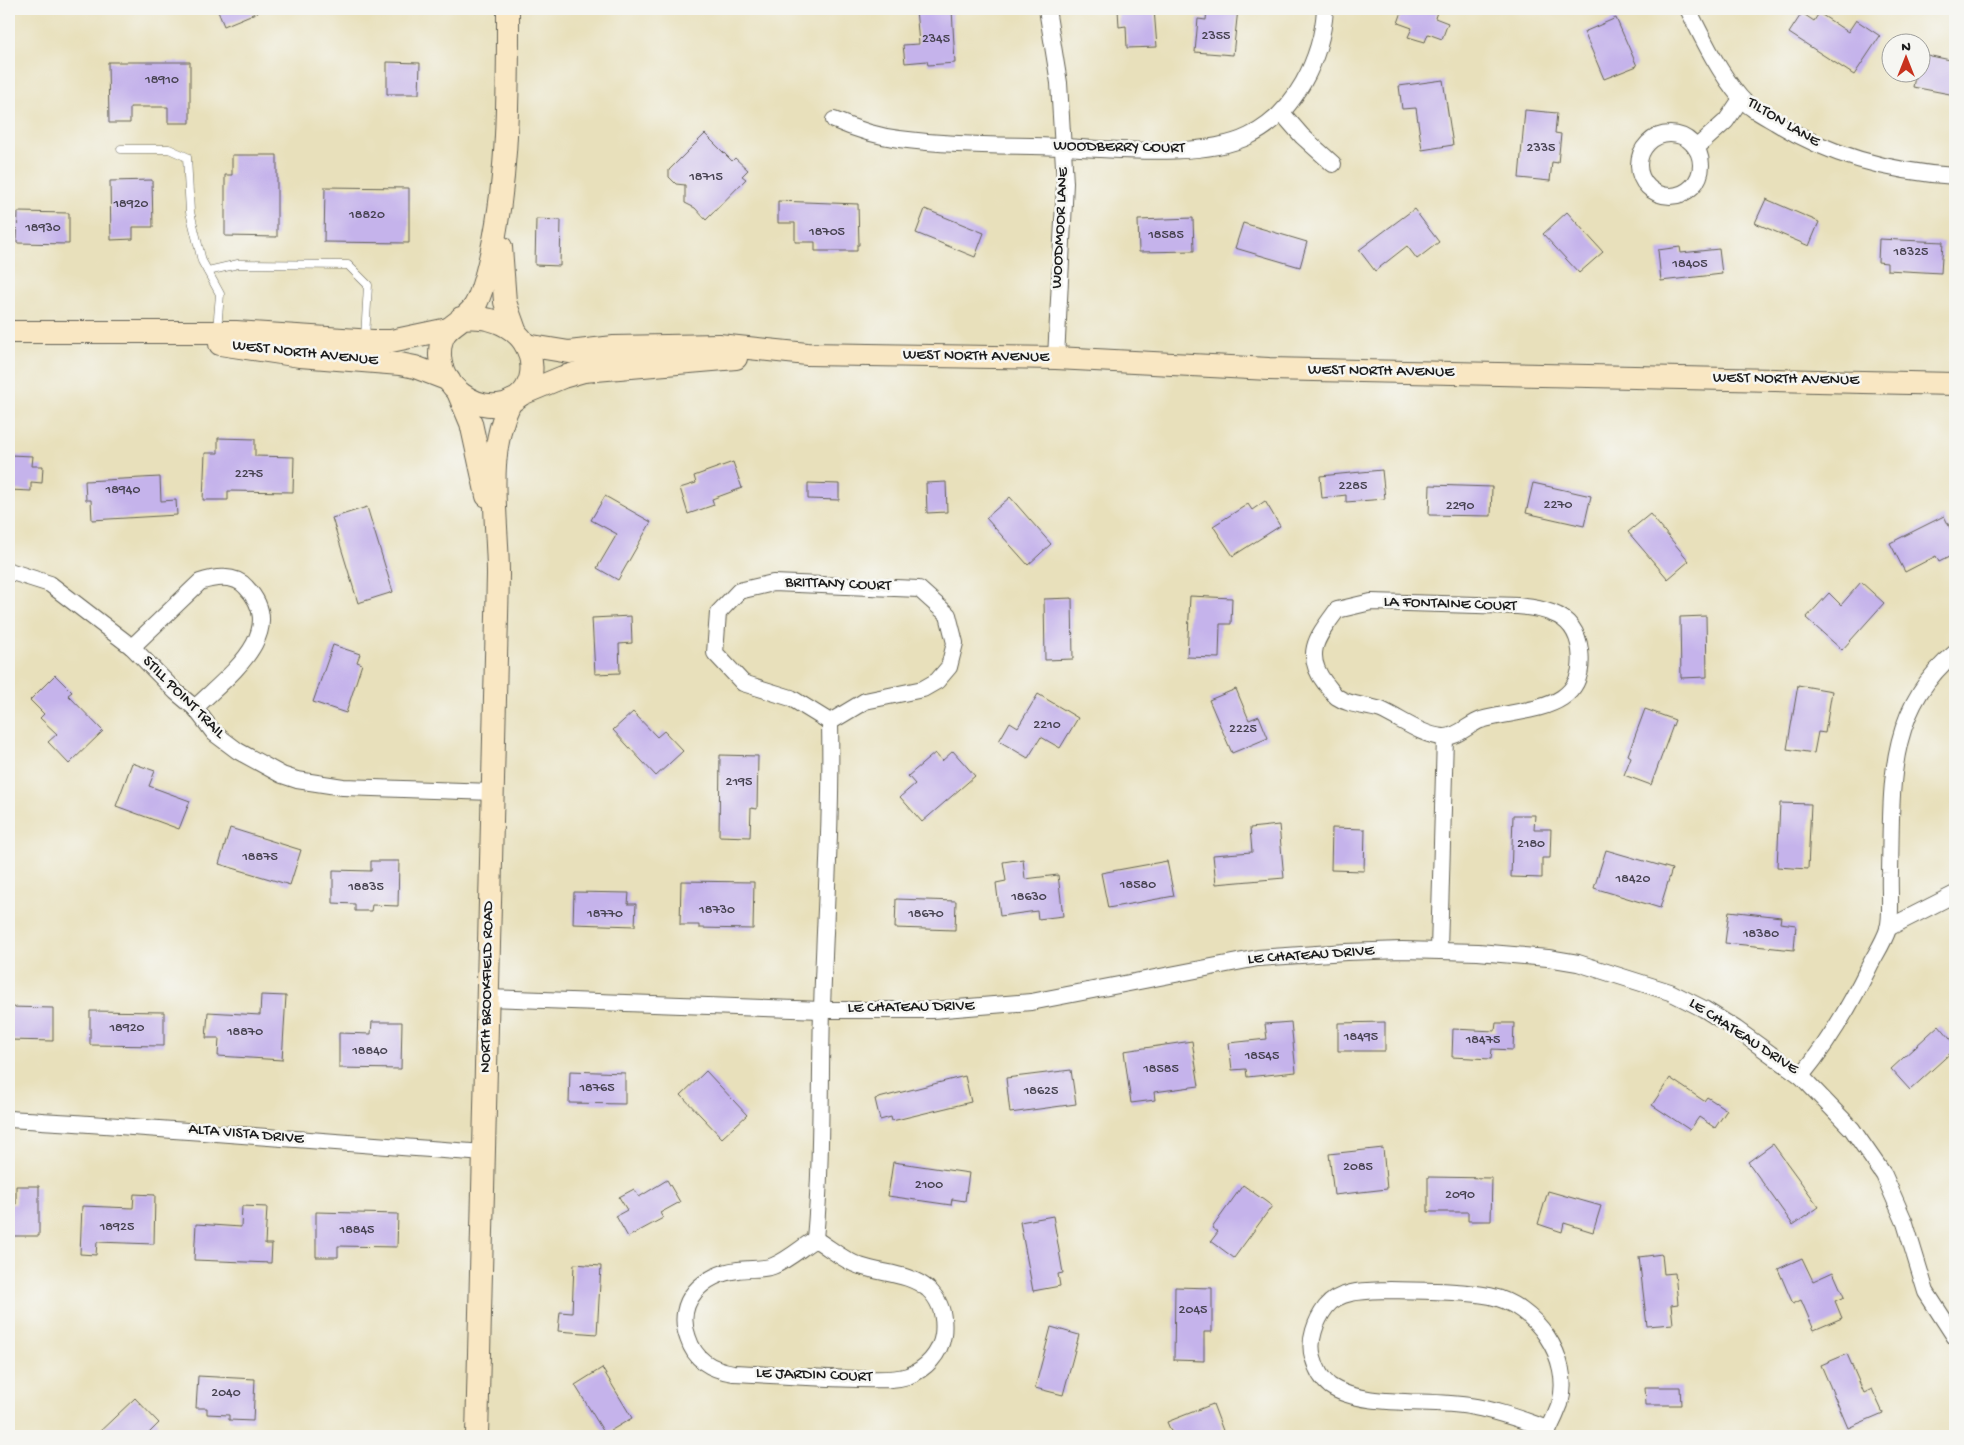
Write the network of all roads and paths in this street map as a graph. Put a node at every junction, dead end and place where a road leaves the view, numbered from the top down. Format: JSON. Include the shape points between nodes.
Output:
{"nodes":[{"id":1,"x":508,"y":9,"type":"edge"},
{"id":2,"x":1047,"y":9,"type":"edge"},
{"id":3,"x":1325,"y":9,"type":"edge"},
{"id":4,"x":1688,"y":9,"type":"edge"},
{"id":5,"x":1741,"y":99,"type":"junction"},
{"id":6,"x":1282,"y":113,"type":"junction"},
{"id":7,"x":834,"y":120,"type":"dead end"},
{"id":8,"x":1064,"y":147,"type":"junction"},
{"id":9,"x":1696,"y":148,"type":"dead end"},
{"id":10,"x":121,"y":149,"type":"dead end"},
{"id":11,"x":1333,"y":164,"type":"dead end"},
{"id":12,"x":1955,"y":176,"type":"edge"},
{"id":13,"x":499,"y":206,"type":"junction"},
{"id":14,"x":208,"y":271,"type":"junction"},
{"id":15,"x":454,"y":324,"type":"junction"},
{"id":16,"x":9,"y":332,"type":"edge"},
{"id":17,"x":217,"y":332,"type":"junction"},
{"id":18,"x":160,"y":334,"type":"junction"},
{"id":19,"x":521,"y":339,"type":"junction"},
{"id":20,"x":365,"y":341,"type":"junction"},
{"id":21,"x":807,"y":354,"type":"junction"},
{"id":22,"x":1056,"y":358,"type":"junction"},
{"id":23,"x":1955,"y":384,"type":"edge"},
{"id":24,"x":453,"y":386,"type":"junction"},
{"id":25,"x":517,"y":398,"type":"junction"},
{"id":26,"x":497,"y":538,"type":"junction"},
{"id":27,"x":9,"y":571,"type":"edge"},
{"id":28,"x":132,"y":647,"type":"junction"},
{"id":29,"x":1955,"y":653,"type":"edge"},
{"id":30,"x":195,"y":708,"type":"junction"},
{"id":31,"x":830,"y":722,"type":"junction"},
{"id":32,"x":1445,"y":737,"type":"junction"},
{"id":33,"x":493,"y":792,"type":"junction"},
{"id":34,"x":1955,"y":894,"type":"edge"},
{"id":35,"x":1888,"y":928,"type":"junction"},
{"id":36,"x":1439,"y":950,"type":"junction"},
{"id":37,"x":488,"y":998,"type":"junction"},
{"id":38,"x":822,"y":1010,"type":"junction"},
{"id":39,"x":1802,"y":1076,"type":"junction"},
{"id":40,"x":9,"y":1119,"type":"edge"},
{"id":41,"x":484,"y":1153,"type":"junction"},
{"id":42,"x":815,"y":1239,"type":"junction"},
{"id":43,"x":1955,"y":1337,"type":"edge"},
{"id":44,"x":1551,"y":1432,"type":"edge"},
{"id":45,"x":477,"y":1436,"type":"edge"}],
"edges":[{"from":1,"to":13,"type":"main road","via":[[508,132]]},
{"from":2,"to":8,"type":"street","name":"WOODMOOR LANE","via":[[1059,84]]},
{"from":3,"to":6,"type":"street","name":"WOODBERRY COURT","via":[[1324,28],[1314,64]]},
{"from":4,"to":5,"type":"street","name":"TILTON LANE","via":[[1711,54]]},
{"from":5,"to":9,"type":"street","via":[[1726,120]]},
{"from":5,"to":12,"type":"street","name":"TILTON LANE","via":[[1804,140],[1865,163]]},
{"from":6,"to":8,"type":"street","name":"WOODBERRY COURT","via":[[1250,136],[1222,146],[1191,150]]},
{"from":6,"to":11,"type":"street"},
{"from":7,"to":8,"type":"street","name":"WOODBERRY COURT","via":[[859,130],[898,138]]},
{"from":8,"to":22,"type":"street","name":"WOODMOOR LANE"},
{"from":10,"to":14,"type":"lane","via":[[170,149],[187,157],[190,212],[202,261]]},
{"from":13,"to":15,"type":"main road","via":[[480,293],[474,307]]},
{"from":13,"to":19,"type":"main road","via":[[502,281],[509,316]]},
{"from":14,"to":17,"type":"lane","via":[[220,294]]},
{"from":14,"to":20,"type":"lane","via":[[238,264],[348,265],[368,285]]},
{"from":15,"to":19,"type":"main road","via":[[477,317],[487,319],[500,323]]},
{"from":15,"to":20,"type":"main road","name":"WEST NORTH AVENUE","via":[[391,341]]},
{"from":15,"to":24,"type":"main road","via":[[440,346],[443,371]]},
{"from":16,"to":18,"type":"main road","name":"WEST NORTH AVENUE"},
{"from":17,"to":18,"type":"main road","name":"WEST NORTH AVENUE"},
{"from":17,"to":20,"type":"main road","name":"WEST NORTH AVENUE"},
{"from":18,"to":24,"type":"main road","name":"WEST NORTH AVENUE","via":[[300,356],[400,364],[416,367]]},
{"from":19,"to":21,"type":"main road","name":"WEST NORTH AVENUE","via":[[569,352],[614,347],[719,345]]},
{"from":19,"to":25,"type":"main road","via":[[531,364],[531,379]]},
{"from":21,"to":22,"type":"main road","name":"WEST NORTH AVENUE"},
{"from":21,"to":25,"type":"main road","name":"WEST NORTH AVENUE","via":[[607,367],[564,377]]},
{"from":22,"to":23,"type":"main road","name":"WEST NORTH AVENUE","via":[[1269,369]]},
{"from":24,"to":25,"type":"main road","via":[[470,401],[480,404],[495,405]]},
{"from":24,"to":26,"type":"main road","name":"NORTH BROOKFIELD ROAD","via":[[470,424]]},
{"from":25,"to":26,"type":"main road","name":"NORTH BROOKFIELD ROAD","via":[[503,417],[498,441]]},
{"from":26,"to":33,"type":"main road","name":"NORTH BROOKFIELD ROAD"},
{"from":27,"to":28,"type":"street","name":"STILL POINT TRAIL","via":[[50,584]]},
{"from":28,"to":30,"type":"street","name":"STILL POINT TRAIL"},
{"from":28,"to":30,"type":"street","via":[[200,582],[226,578],[242,582],[261,609],[262,626],[258,638],[249,654]]},
{"from":29,"to":35,"type":"street","via":[[1931,676],[1912,703],[1901,732],[1891,799]]},
{"from":30,"to":33,"type":"street","name":"STILL POINT TRAIL","via":[[214,733],[238,751],[297,780],[343,787]]},
{"from":31,"to":31,"type":"street","name":"BRITTANY COURT","via":[[865,701],[923,689],[937,681],[949,667],[955,643],[948,615],[919,589],[772,583],[739,590],[718,613],[715,653],[743,683],[791,698]]},
{"from":31,"to":38,"type":"street"},
{"from":32,"to":32,"type":"street","name":"LA FONTAINE COURT","via":[[1478,721],[1542,709],[1569,693],[1582,666],[1578,638],[1572,627],[1553,613],[1523,606],[1371,602],[1337,610],[1317,638],[1314,653],[1316,670],[1337,697],[1379,710],[1427,733]]},
{"from":32,"to":36,"type":"street"},
{"from":33,"to":37,"type":"main road","name":"NORTH BROOKFIELD ROAD"},
{"from":34,"to":35,"type":"street"},
{"from":35,"to":39,"type":"street","via":[[1838,1026]]},
{"from":36,"to":38,"type":"street","name":"LE CHATEAU DRIVE","via":[[1258,958],[1031,1002],[932,1010]]},
{"from":36,"to":39,"type":"street","name":"LE CHATEAU DRIVE","via":[[1548,958],[1621,975],[1670,992],[1720,1019]]},
{"from":37,"to":38,"type":"street","name":"LE CHATEAU DRIVE"},
{"from":37,"to":41,"type":"main road","name":"NORTH BROOKFIELD ROAD"},
{"from":38,"to":42,"type":"street","via":[[822,1102]]},
{"from":39,"to":43,"type":"street","name":"LE CHATEAU DRIVE","via":[[1852,1130],[1884,1175],[1905,1223],[1926,1292]]},
{"from":40,"to":41,"type":"street","name":"ALTA VISTA DRIVE","via":[[173,1128]]},
{"from":41,"to":45,"type":"main road","name":"NORTH BROOKFIELD ROAD"},
{"from":42,"to":42,"type":"street","name":"LE JARDIN COURT","via":[[771,1267],[717,1274],[701,1284],[683,1315],[691,1348],[703,1363],[718,1371],[733,1373],[896,1379],[910,1375],[935,1357],[944,1327],[940,1307],[929,1290],[915,1281],[844,1259]]},
{"from":44,"to":44,"type":"street","via":[[1560,1403],[1562,1376],[1556,1354],[1536,1322],[1506,1301],[1490,1296],[1432,1291],[1361,1291],[1327,1305],[1318,1319],[1312,1354],[1318,1372],[1329,1386],[1374,1400],[1468,1405],[1500,1412]]}]}
